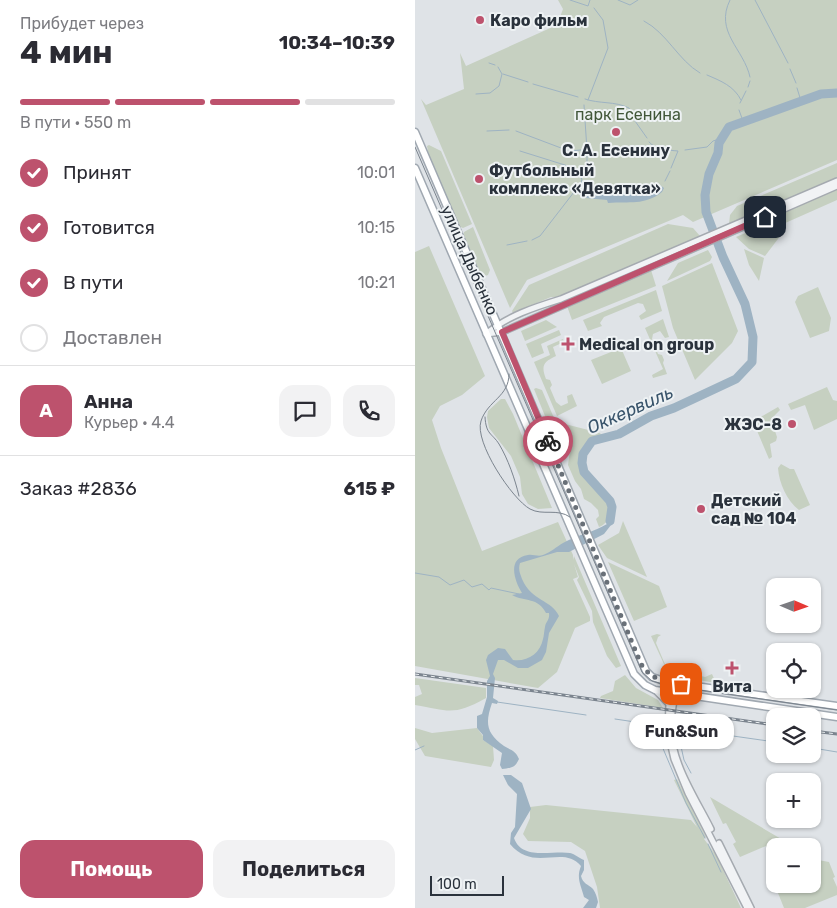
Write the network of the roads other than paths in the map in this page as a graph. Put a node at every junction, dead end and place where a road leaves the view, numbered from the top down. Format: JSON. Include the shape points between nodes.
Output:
{"nodes":[{"id":1,"x":415,"y":132,"type":"edge"},
{"id":2,"x":415,"y":168,"type":"edge"},
{"id":3,"x":837,"y":181,"type":"edge"},
{"id":4,"x":837,"y":186,"type":"edge"},
{"id":5,"x":727,"y":231,"type":"junction"},
{"id":6,"x":707,"y":239,"type":"junction"},
{"id":7,"x":498,"y":324,"type":"junction"},
{"id":8,"x":502,"y":332,"type":"junction"},
{"id":9,"x":486,"y":334,"type":"junction"},
{"id":10,"x":655,"y":690,"type":"junction"},
{"id":11,"x":684,"y":694,"type":"junction"},
{"id":12,"x":671,"y":704,"type":"junction"},
{"id":13,"x":837,"y":706,"type":"edge"},
{"id":14,"x":837,"y":717,"type":"edge"},
{"id":15,"x":747,"y":908,"type":"edge"},
{"id":16,"x":751,"y":908,"type":"edge"}],
"edges":[{"from":1,"to":7,"type":"main road","name":"улица Дыбенко"},
{"from":2,"to":9,"type":"main road","name":"улица Дыбенко"},
{"from":3,"to":5,"type":"street"},
{"from":4,"to":5,"type":"street"},
{"from":5,"to":6,"type":"street"},
{"from":6,"to":7,"type":"street"},
{"from":6,"to":8,"type":"street"},
{"from":7,"to":8,"type":"main road","name":"улица Дыбенко"},
{"from":7,"to":9,"type":"street"},
{"from":8,"to":9,"type":"street"},
{"from":8,"to":13,"type":"main road","name":"улица Дыбенко","via":[[641,664],[652,677]]},
{"from":9,"to":10,"type":"main road","name":"улица Дыбенко","via":[[631,669],[639,680]]},
{"from":10,"to":11,"type":"main road"},
{"from":10,"to":12,"type":"street"},
{"from":11,"to":12,"type":"street"},
{"from":11,"to":14,"type":"main road"},
{"from":12,"to":15,"type":"street","via":[[668,733],[674,759]]},
{"from":12,"to":16,"type":"street","via":[[672,739],[689,787]]}]}
